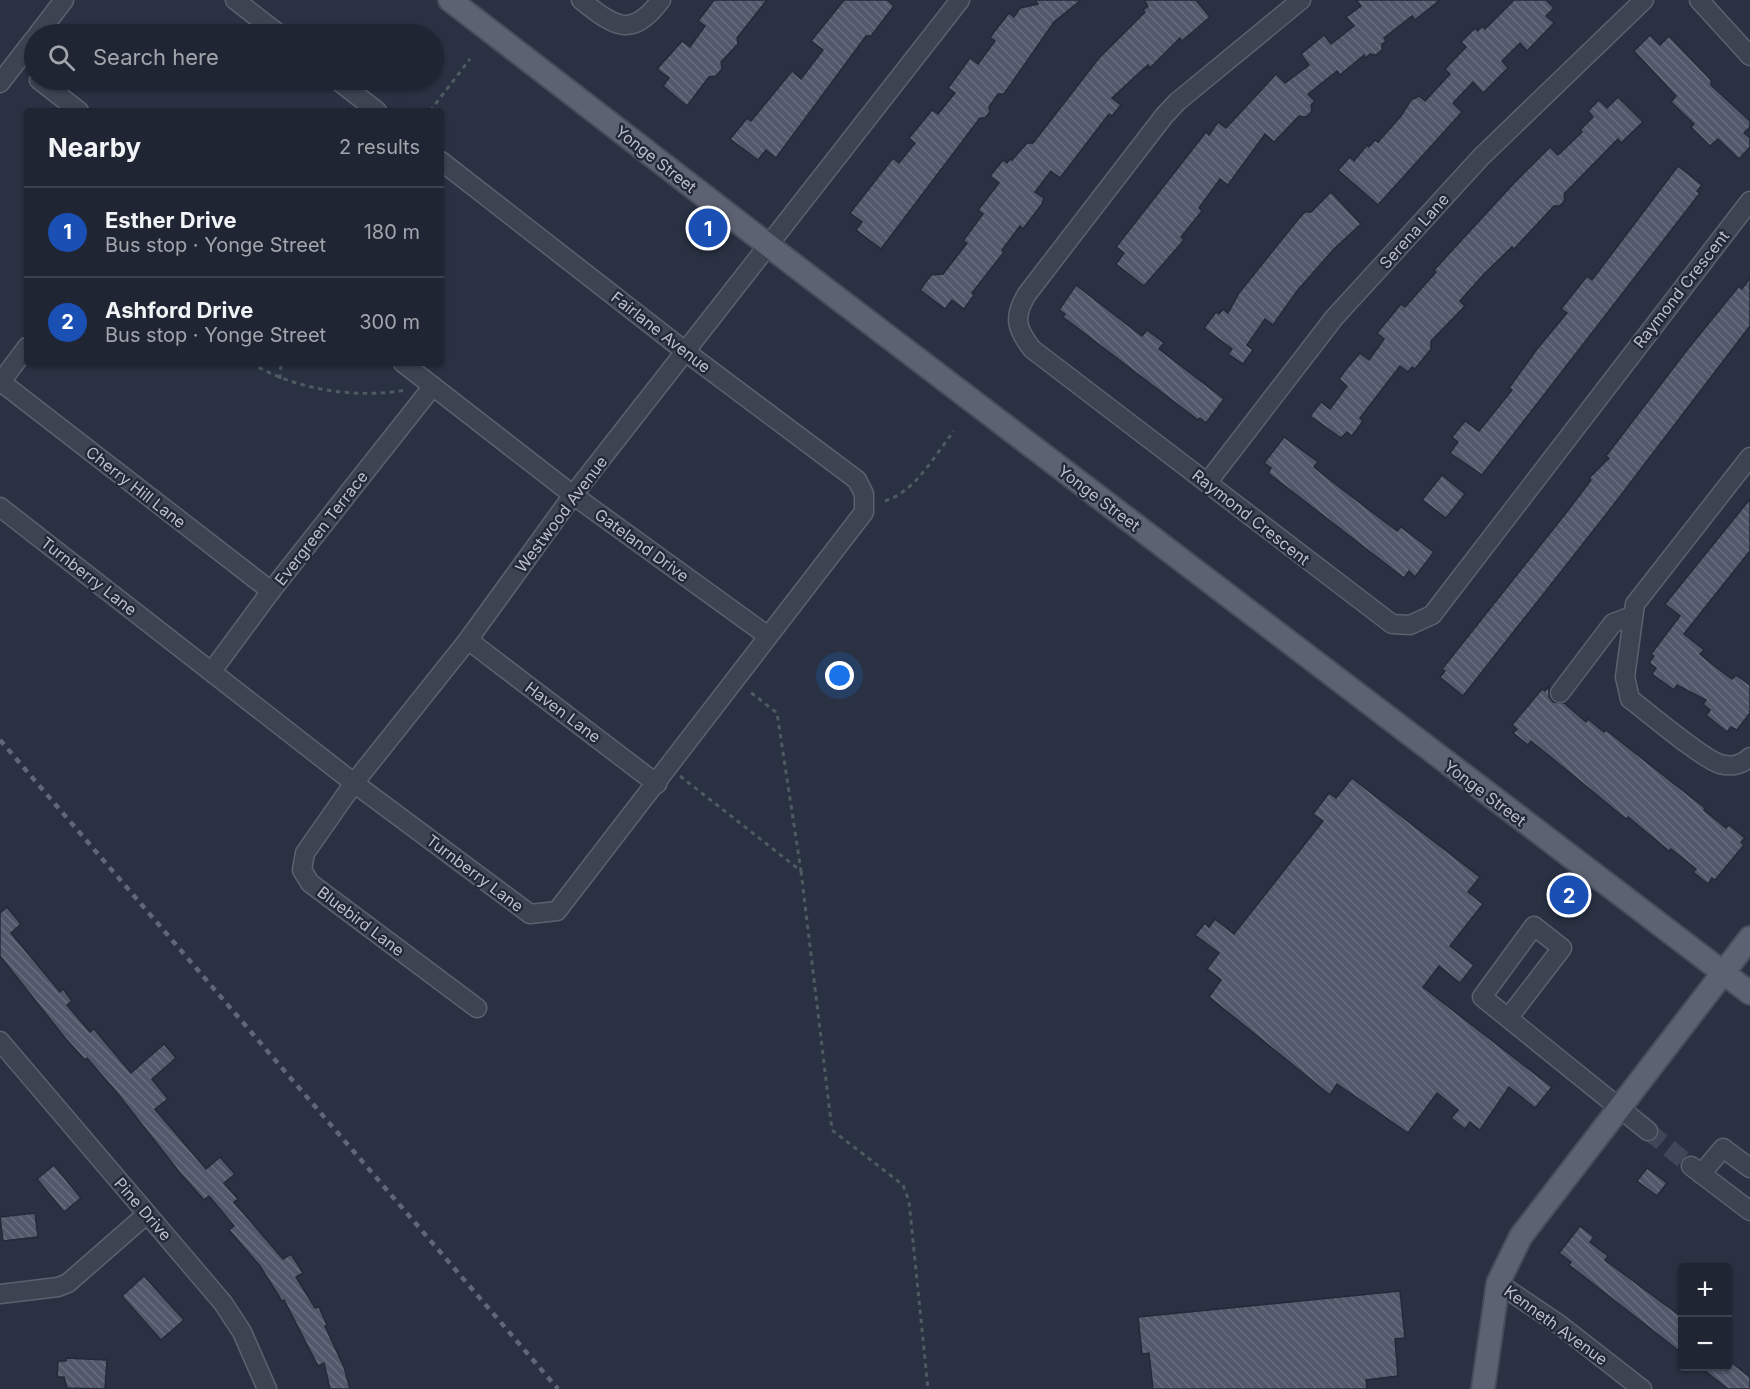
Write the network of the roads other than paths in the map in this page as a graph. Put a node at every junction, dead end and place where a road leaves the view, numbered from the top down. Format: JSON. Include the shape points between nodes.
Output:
{"nodes":[{"id":1,"x":64,"y":0,"type":"edge"},
{"id":2,"x":235,"y":0,"type":"edge"},
{"id":3,"x":450,"y":0,"type":"edge"},
{"id":4,"x":581,"y":0,"type":"edge"},
{"id":5,"x":661,"y":0,"type":"edge"},
{"id":6,"x":960,"y":0,"type":"edge"},
{"id":7,"x":1301,"y":0,"type":"edge"},
{"id":8,"x":1644,"y":0,"type":"edge"},
{"id":9,"x":1699,"y":0,"type":"edge"},
{"id":10,"x":46,"y":24,"type":"edge"},
{"id":11,"x":266,"y":24,"type":"edge"},
{"id":12,"x":24,"y":52,"type":"edge"},
{"id":13,"x":1750,"y":56,"type":"edge"},
{"id":14,"x":16,"y":62,"type":"junction"},
{"id":15,"x":24,"y":68,"type":"edge"},
{"id":16,"x":0,"y":83,"type":"edge"},
{"id":17,"x":52,"y":90,"type":"edge"},
{"id":18,"x":350,"y":90,"type":"edge"},
{"id":19,"x":75,"y":108,"type":"edge"},
{"id":20,"x":373,"y":108,"type":"edge"},
{"id":21,"x":444,"y":163,"type":"edge"},
{"id":22,"x":1750,"y":201,"type":"edge"},
{"id":23,"x":768,"y":246,"type":"junction"},
{"id":24,"x":24,"y":351,"type":"edge"},
{"id":25,"x":686,"y":352,"type":"junction"},
{"id":26,"x":407,"y":366,"type":"edge"},
{"id":27,"x":0,"y":382,"type":"edge"},
{"id":28,"x":433,"y":386,"type":"junction"},
{"id":29,"x":1750,"y":457,"type":"edge"},
{"id":30,"x":1207,"y":483,"type":"junction"},
{"id":31,"x":573,"y":495,"type":"junction"},
{"id":32,"x":0,"y":507,"type":"edge"},
{"id":33,"x":864,"y":512,"type":"joint"},
{"id":34,"x":271,"y":591,"type":"junction"},
{"id":35,"x":1632,"y":616,"type":"junction"},
{"id":36,"x":768,"y":636,"type":"junction"},
{"id":37,"x":468,"y":640,"type":"junction"},
{"id":38,"x":212,"y":671,"type":"junction"},
{"id":39,"x":1560,"y":693,"type":"dead end"},
{"id":40,"x":1750,"y":757,"type":"edge"},
{"id":41,"x":354,"y":783,"type":"junction"},
{"id":42,"x":657,"y":784,"type":"junction"},
{"id":43,"x":1750,"y":938,"type":"edge"},
{"id":44,"x":1723,"y":973,"type":"junction"},
{"id":45,"x":1750,"y":993,"type":"edge"},
{"id":46,"x":477,"y":1008,"type":"dead end"},
{"id":47,"x":1509,"y":1017,"type":"junction"},
{"id":48,"x":0,"y":1041,"type":"edge"},
{"id":49,"x":1620,"y":1106,"type":"junction"},
{"id":50,"x":1648,"y":1131,"type":"tunnel mouth"},
{"id":51,"x":1750,"y":1168,"type":"edge"},
{"id":52,"x":1750,"y":1211,"type":"edge"},
{"id":53,"x":147,"y":1214,"type":"junction"},
{"id":54,"x":1498,"y":1283,"type":"junction"},
{"id":55,"x":0,"y":1294,"type":"edge"},
{"id":56,"x":267,"y":1389,"type":"edge"},
{"id":57,"x":1484,"y":1389,"type":"edge"},
{"id":58,"x":1642,"y":1389,"type":"edge"}],
"edges":[{"from":1,"to":10,"type":"street"},
{"from":2,"to":11,"type":"street"},
{"from":3,"to":23,"type":"main road","name":"Yonge Street"},
{"from":4,"to":5,"type":"street","via":[[608,21],[624,26],[644,19]]},
{"from":6,"to":23,"type":"street","name":"Westwood Avenue"},
{"from":7,"to":30,"type":"street","name":"Raymond Crescent","via":[[1164,116],[1018,310],[1018,325],[1032,349]]},
{"from":8,"to":30,"type":"street","name":"Serena Lane","via":[[1480,157],[1342,310]]},
{"from":9,"to":13,"type":"street"},
{"from":12,"to":14,"type":"street"},
{"from":14,"to":15,"type":"street"},
{"from":14,"to":16,"type":"street"},
{"from":17,"to":19,"type":"street"},
{"from":18,"to":20,"type":"street"},
{"from":21,"to":25,"type":"street","name":"Fairlane Avenue"},
{"from":22,"to":30,"type":"street","name":"Raymond Crescent","via":[[1432,615],[1425,619],[1401,626],[1383,619]]},
{"from":23,"to":25,"type":"street","name":"Westwood Avenue"},
{"from":23,"to":44,"type":"main road","name":"Yonge Street"},
{"from":24,"to":27,"type":"street"},
{"from":25,"to":31,"type":"street","name":"Westwood Avenue"},
{"from":25,"to":33,"type":"street","name":"Fairlane Avenue","via":[[856,480],[864,494]]},
{"from":26,"to":28,"type":"street","name":"Gateland Drive"},
{"from":27,"to":34,"type":"street","name":"Cherry Hill Lane"},
{"from":28,"to":31,"type":"street","name":"Gateland Drive"},
{"from":28,"to":34,"type":"street","name":"Evergreen Terrace"},
{"from":29,"to":35,"type":"street","via":[[1635,604]]},
{"from":31,"to":36,"type":"street","name":"Gateland Drive"},
{"from":31,"to":37,"type":"street","name":"Westwood Avenue"},
{"from":32,"to":38,"type":"street","name":"Turnberry Lane"},
{"from":33,"to":36,"type":"street","name":"Turnberry Lane"},
{"from":34,"to":38,"type":"street","name":"Evergreen Terrace"},
{"from":35,"to":39,"type":"street","via":[[1613,623]]},
{"from":35,"to":40,"type":"street","via":[[1625,677],[1630,699],[1712,761],[1738,765]]},
{"from":36,"to":42,"type":"street","name":"Turnberry Lane"},
{"from":37,"to":41,"type":"street","name":"Westwood Avenue"},
{"from":37,"to":42,"type":"street","name":"Haven Lane"},
{"from":38,"to":41,"type":"street","name":"Turnberry Lane"},
{"from":41,"to":42,"type":"street","name":"Turnberry Lane","via":[[530,914],[556,911]]},
{"from":41,"to":46,"type":"street","name":"Bluebird Lane","via":[[305,853],[302,870],[310,883]]},
{"from":43,"to":44,"type":"main road"},
{"from":44,"to":45,"type":"main road","name":"Yonge Street"},
{"from":44,"to":49,"type":"main road"},
{"from":47,"to":47,"type":"street","via":[[1482,997],[1534,926],[1562,948]]},
{"from":47,"to":49,"type":"street"},
{"from":48,"to":53,"type":"street","name":"Pine Drive"},
{"from":49,"to":50,"type":"street"},
{"from":49,"to":54,"type":"main road","via":[[1521,1236]]},
{"from":51,"to":52,"type":"street","via":[[1723,1148],[1696,1170]]},
{"from":53,"to":55,"type":"street","via":[[68,1283]]},
{"from":53,"to":56,"type":"street","name":"Pine Drive","via":[[223,1303],[242,1332]]},
{"from":54,"to":57,"type":"main road"},
{"from":54,"to":58,"type":"street","name":"Kenneth Avenue"}]}
